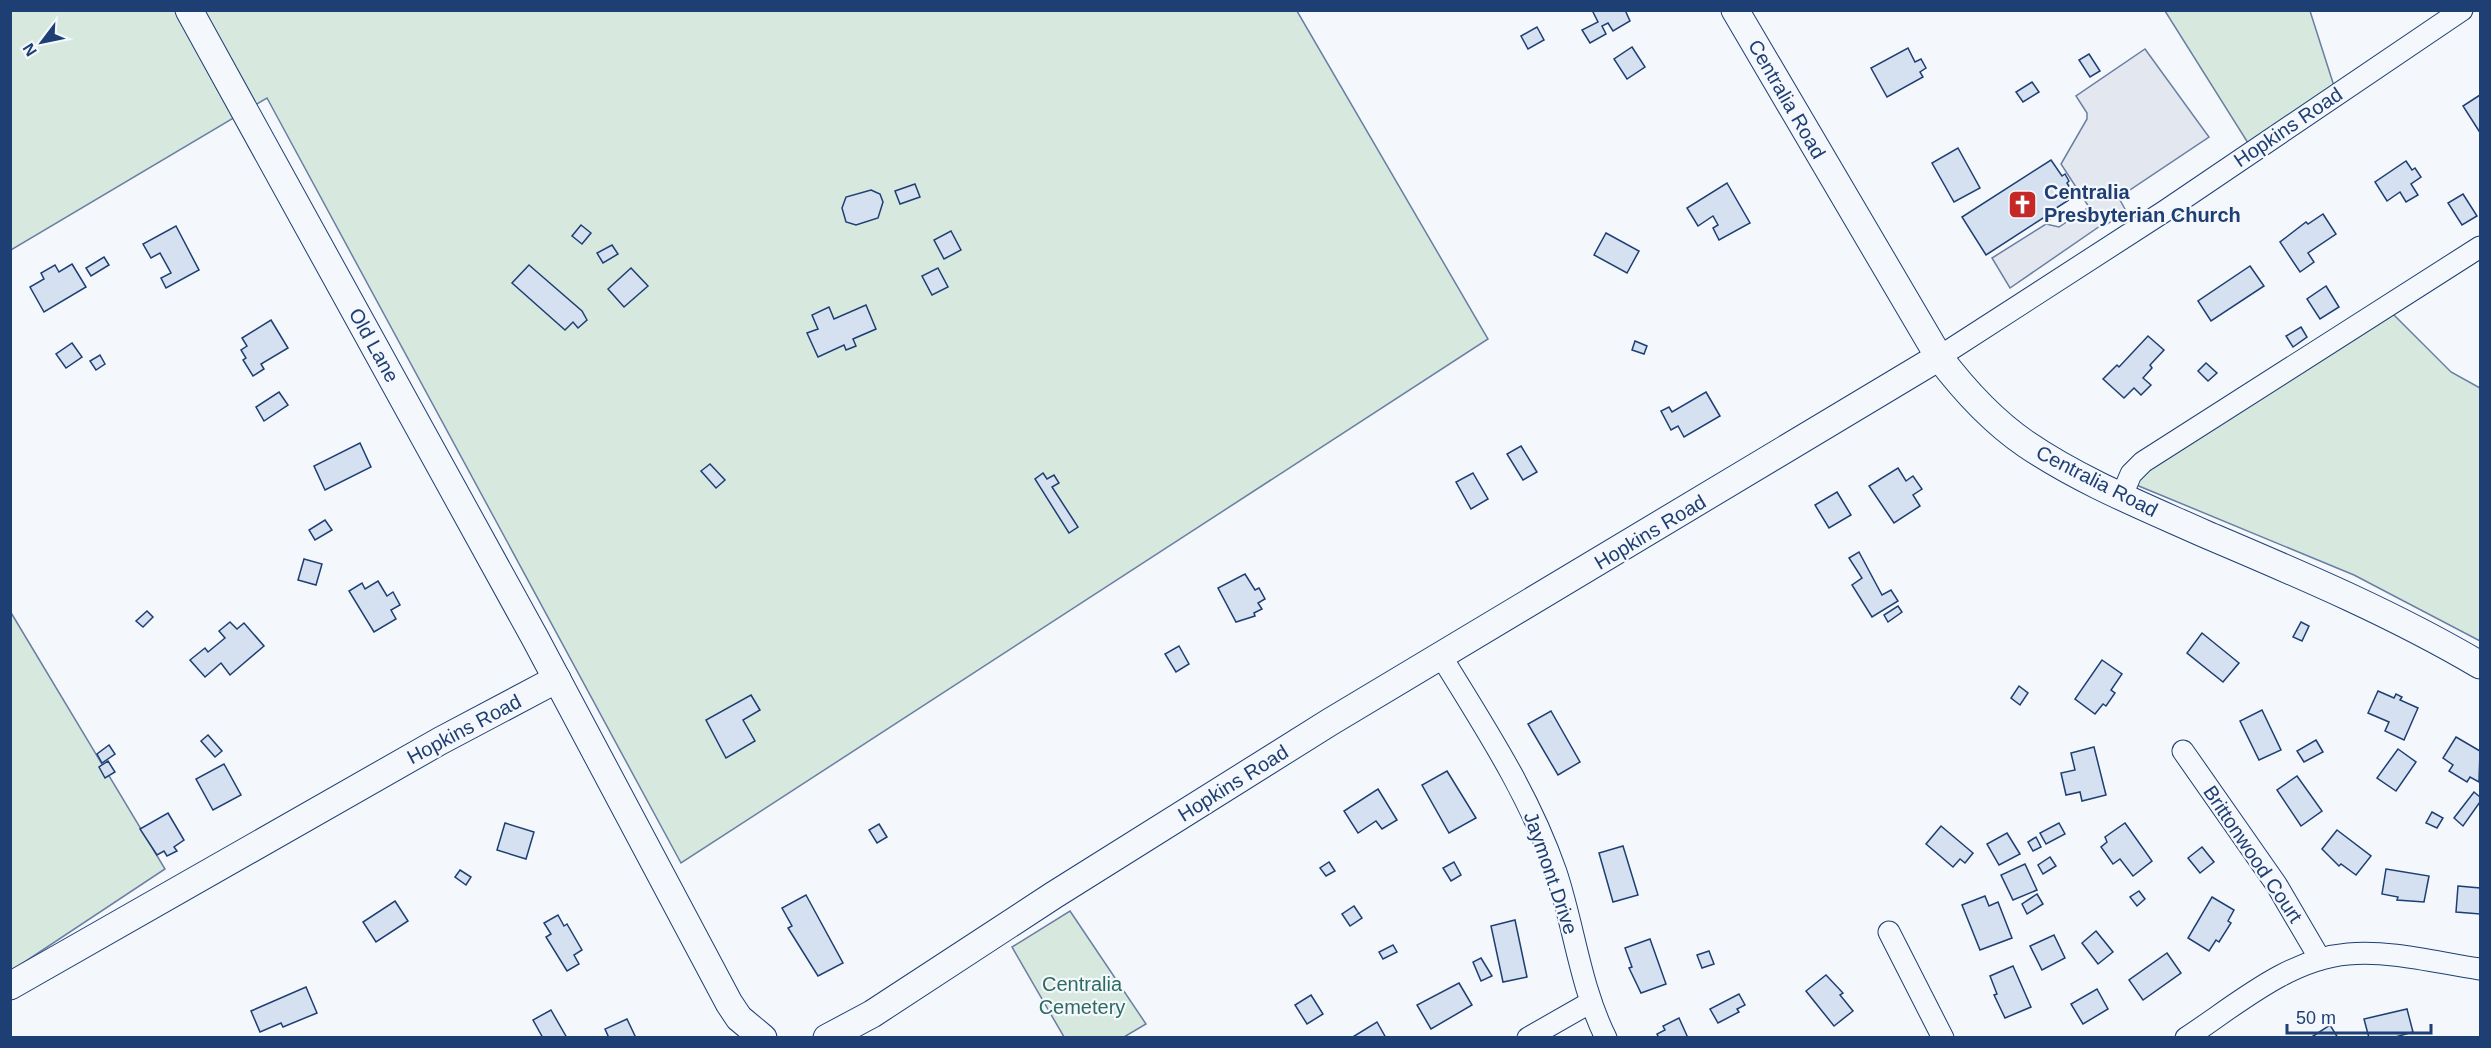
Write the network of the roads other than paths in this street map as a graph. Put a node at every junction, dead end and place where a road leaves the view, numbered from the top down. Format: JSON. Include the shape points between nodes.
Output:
{"nodes":[{"id":1,"x":189,"y":10,"type":"edge"},
{"id":2,"x":1735,"y":10,"type":"edge"},
{"id":3,"x":2462,"y":10,"type":"edge"},
{"id":4,"x":2481,"y":247,"type":"edge"},
{"id":5,"x":1939,"y":357,"type":"junction"},
{"id":6,"x":2122,"y":495,"type":"junction"},
{"id":7,"x":1441,"y":656,"type":"junction"},
{"id":8,"x":2481,"y":665,"type":"edge"},
{"id":9,"x":557,"y":680,"type":"junction"},
{"id":10,"x":2183,"y":751,"type":"dead end"},
{"id":11,"x":1889,"y":932,"type":"dead end"},
{"id":12,"x":2320,"y":959,"type":"junction"},
{"id":13,"x":2481,"y":969,"type":"edge"},
{"id":14,"x":10,"y":986,"type":"edge"},
{"id":15,"x":1591,"y":1002,"type":"junction"},
{"id":16,"x":763,"y":1038,"type":"edge"},
{"id":17,"x":827,"y":1038,"type":"edge"},
{"id":18,"x":1528,"y":1038,"type":"edge"},
{"id":19,"x":1606,"y":1038,"type":"edge"},
{"id":20,"x":1943,"y":1038,"type":"edge"},
{"id":21,"x":2186,"y":1038,"type":"edge"}],
"edges":[{"from":1,"to":9,"type":"main road","name":"Old Lane"},
{"from":2,"to":5,"type":"main road","name":"Centralia Road"},
{"from":3,"to":5,"type":"street","name":"Hopkins Road"},
{"from":4,"to":6,"type":"street","via":[[2143,462]]},
{"from":5,"to":6,"type":"main road","name":"Centralia Road","via":[[1992,418],[2024,443],[2059,465]]},
{"from":5,"to":7,"type":"main road","name":"Hopkins Road"},
{"from":6,"to":8,"type":"main road","name":"Centralia Road","via":[[2368,604]]},
{"from":7,"to":15,"type":"street","name":"Jaymont Drive","via":[[1506,762],[1539,826]]},
{"from":7,"to":17,"type":"main road","name":"Hopkins Road","via":[[1054,895],[872,1014]]},
{"from":9,"to":14,"type":"main road","name":"Hopkins Road","via":[[440,741]]},
{"from":9,"to":16,"type":"main road","via":[[729,1003],[739,1018]]},
{"from":10,"to":12,"type":"street","name":"Brittonwood Court","via":[[2276,884]]},
{"from":11,"to":20,"type":"street"},
{"from":12,"to":13,"type":"street","via":[[2367,954]]},
{"from":12,"to":21,"type":"street","via":[[2293,970]]},
{"from":15,"to":18,"type":"street"},
{"from":15,"to":19,"type":"street","name":"Jaymont Drive"}]}
